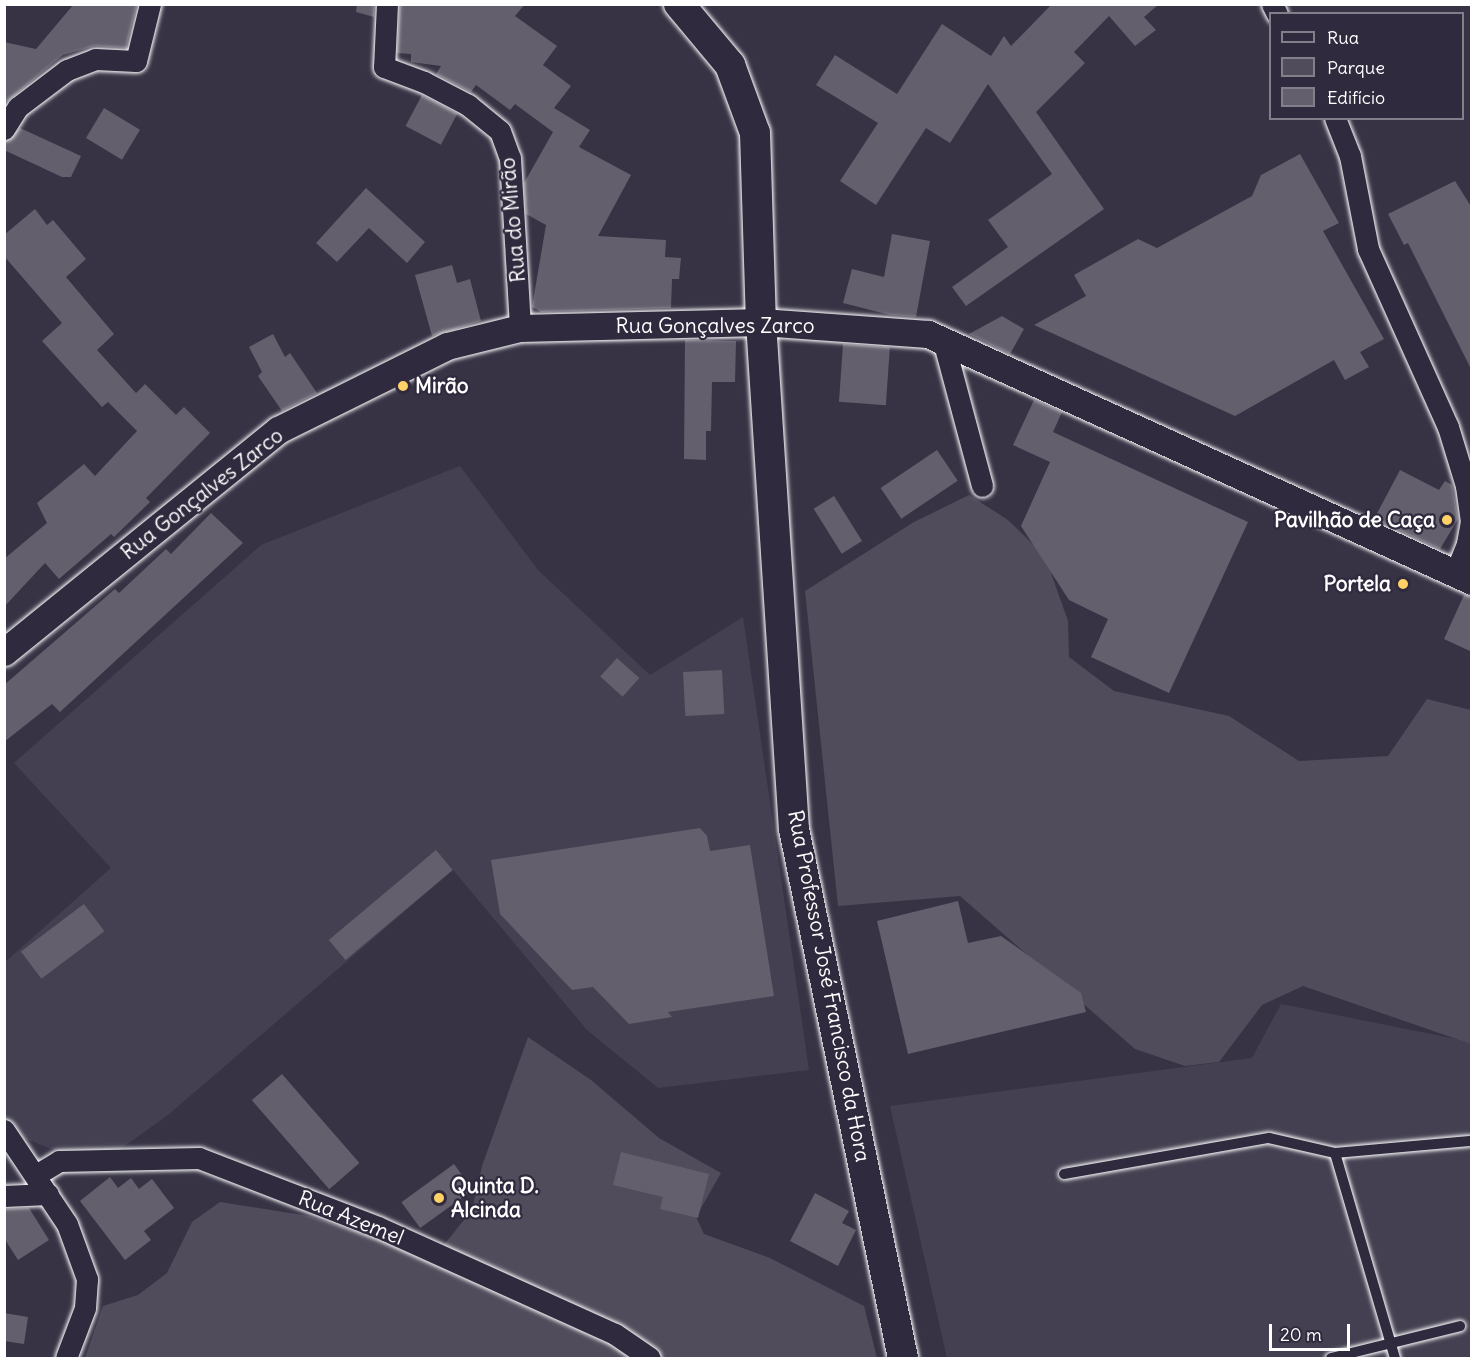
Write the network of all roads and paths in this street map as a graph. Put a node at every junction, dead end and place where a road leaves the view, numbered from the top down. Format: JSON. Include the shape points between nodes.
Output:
{"nodes":[{"id":1,"x":150,"y":4,"type":"edge"},
{"id":2,"x":387,"y":4,"type":"edge"},
{"id":3,"x":679,"y":4,"type":"edge"},
{"id":4,"x":1336,"y":120,"type":"edge"},
{"id":5,"x":4,"y":129,"type":"edge"},
{"id":6,"x":761,"y":322,"type":"junction"},
{"id":7,"x":520,"y":328,"type":"junction"},
{"id":8,"x":942,"y":340,"type":"junction"},
{"id":9,"x":982,"y":486,"type":"dead end"},
{"id":10,"x":1463,"y":577,"type":"edge"},
{"id":11,"x":4,"y":652,"type":"edge"},
{"id":12,"x":4,"y":1130,"type":"edge"},
{"id":13,"x":1469,"y":1142,"type":"dead end"},
{"id":14,"x":1335,"y":1154,"type":"junction"},
{"id":15,"x":1064,"y":1174,"type":"dead end"},
{"id":16,"x":36,"y":1175,"type":"junction"},
{"id":17,"x":48,"y":1194,"type":"junction"},
{"id":18,"x":4,"y":1196,"type":"edge"},
{"id":19,"x":1460,"y":1326,"type":"dead end"},
{"id":20,"x":1391,"y":1345,"type":"junction"},
{"id":21,"x":66,"y":1359,"type":"edge"},
{"id":22,"x":650,"y":1359,"type":"edge"},
{"id":23,"x":903,"y":1359,"type":"edge"},
{"id":24,"x":1331,"y":1359,"type":"edge"},
{"id":25,"x":1395,"y":1359,"type":"edge"}],
"edges":[{"from":1,"to":5,"type":"street","via":[[136,61],[94,59],[67,70],[18,107]]},
{"from":2,"to":7,"type":"street","name":"Rua do Mirão","via":[[384,67],[468,105],[500,131],[510,158]]},
{"from":3,"to":6,"type":"main road","name":"Rua Professor José Francisco da Hora","via":[[730,65],[755,133]]},
{"from":4,"to":10,"type":"street","via":[[1350,156],[1368,249],[1448,427],[1466,486],[1471,521]]},
{"from":6,"to":7,"type":"street","name":"Rua Gonçalves Zarco"},
{"from":6,"to":8,"type":"street","name":"Rua Gonçalves Zarco","via":[[928,334]]},
{"from":6,"to":23,"type":"main road","name":"Rua Professor José Francisco da Hora","via":[[794,829]]},
{"from":7,"to":11,"type":"street","name":"Rua Gonçalves Zarco","via":[[447,346],[278,430]]},
{"from":8,"to":9,"type":"street"},
{"from":8,"to":10,"type":"street","name":"Rua Gonçalves Zarco"},
{"from":12,"to":16,"type":"street"},
{"from":13,"to":14,"type":"lane"},
{"from":14,"to":15,"type":"lane","via":[[1269,1138]]},
{"from":14,"to":20,"type":"lane"},
{"from":16,"to":17,"type":"street"},
{"from":16,"to":22,"type":"street","name":"Rua Azemel","via":[[59,1161],[199,1158],[378,1227],[615,1334]]},
{"from":17,"to":18,"type":"street"},
{"from":17,"to":21,"type":"street","via":[[68,1224],[87,1278],[85,1308]]},
{"from":19,"to":20,"type":"lane"},
{"from":20,"to":24,"type":"lane"},
{"from":20,"to":25,"type":"lane"}]}
